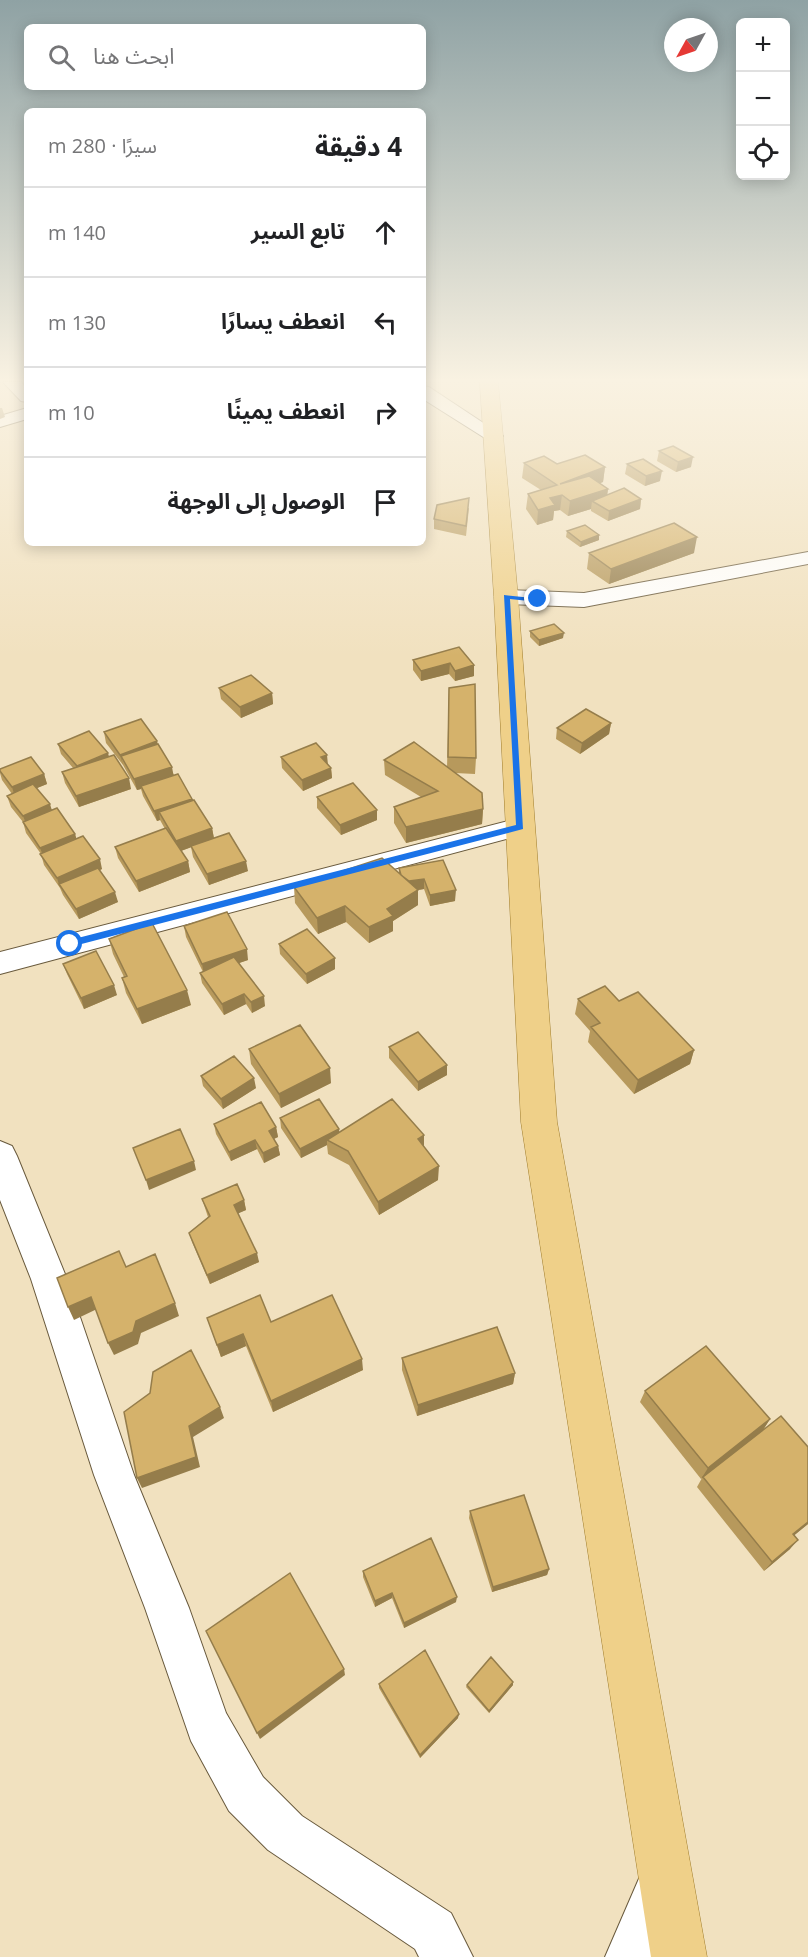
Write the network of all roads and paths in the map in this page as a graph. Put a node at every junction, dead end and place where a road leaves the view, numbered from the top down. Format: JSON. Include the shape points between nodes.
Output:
{"nodes":[{"id":1,"x":497,"y":473,"type":"edge"},
{"id":2,"x":808,"y":558,"type":"edge"},
{"id":3,"x":506,"y":597,"type":"junction"},
{"id":4,"x":520,"y":827,"type":"junction"},
{"id":5,"x":0,"y":963,"type":"edge"},
{"id":6,"x":0,"y":1156,"type":"edge"},
{"id":7,"x":666,"y":1878,"type":"junction"},
{"id":8,"x":447,"y":1957,"type":"edge"},
{"id":9,"x":631,"y":1957,"type":"edge"},
{"id":10,"x":679,"y":1957,"type":"edge"}],
"edges":[{"from":1,"to":3,"type":"main road"},
{"from":2,"to":3,"type":"street","via":[[584,600]]},
{"from":3,"to":4,"type":"main road"},
{"from":4,"to":5,"type":"street"},
{"from":4,"to":7,"type":"main road","via":[[539,1122]]},
{"from":6,"to":8,"type":"street","via":[[49,1279],[114,1475],[167,1608],[207,1725],[246,1794],[285,1833],[433,1931]]},
{"from":7,"to":9,"type":"street"},
{"from":7,"to":10,"type":"main road"}]}
